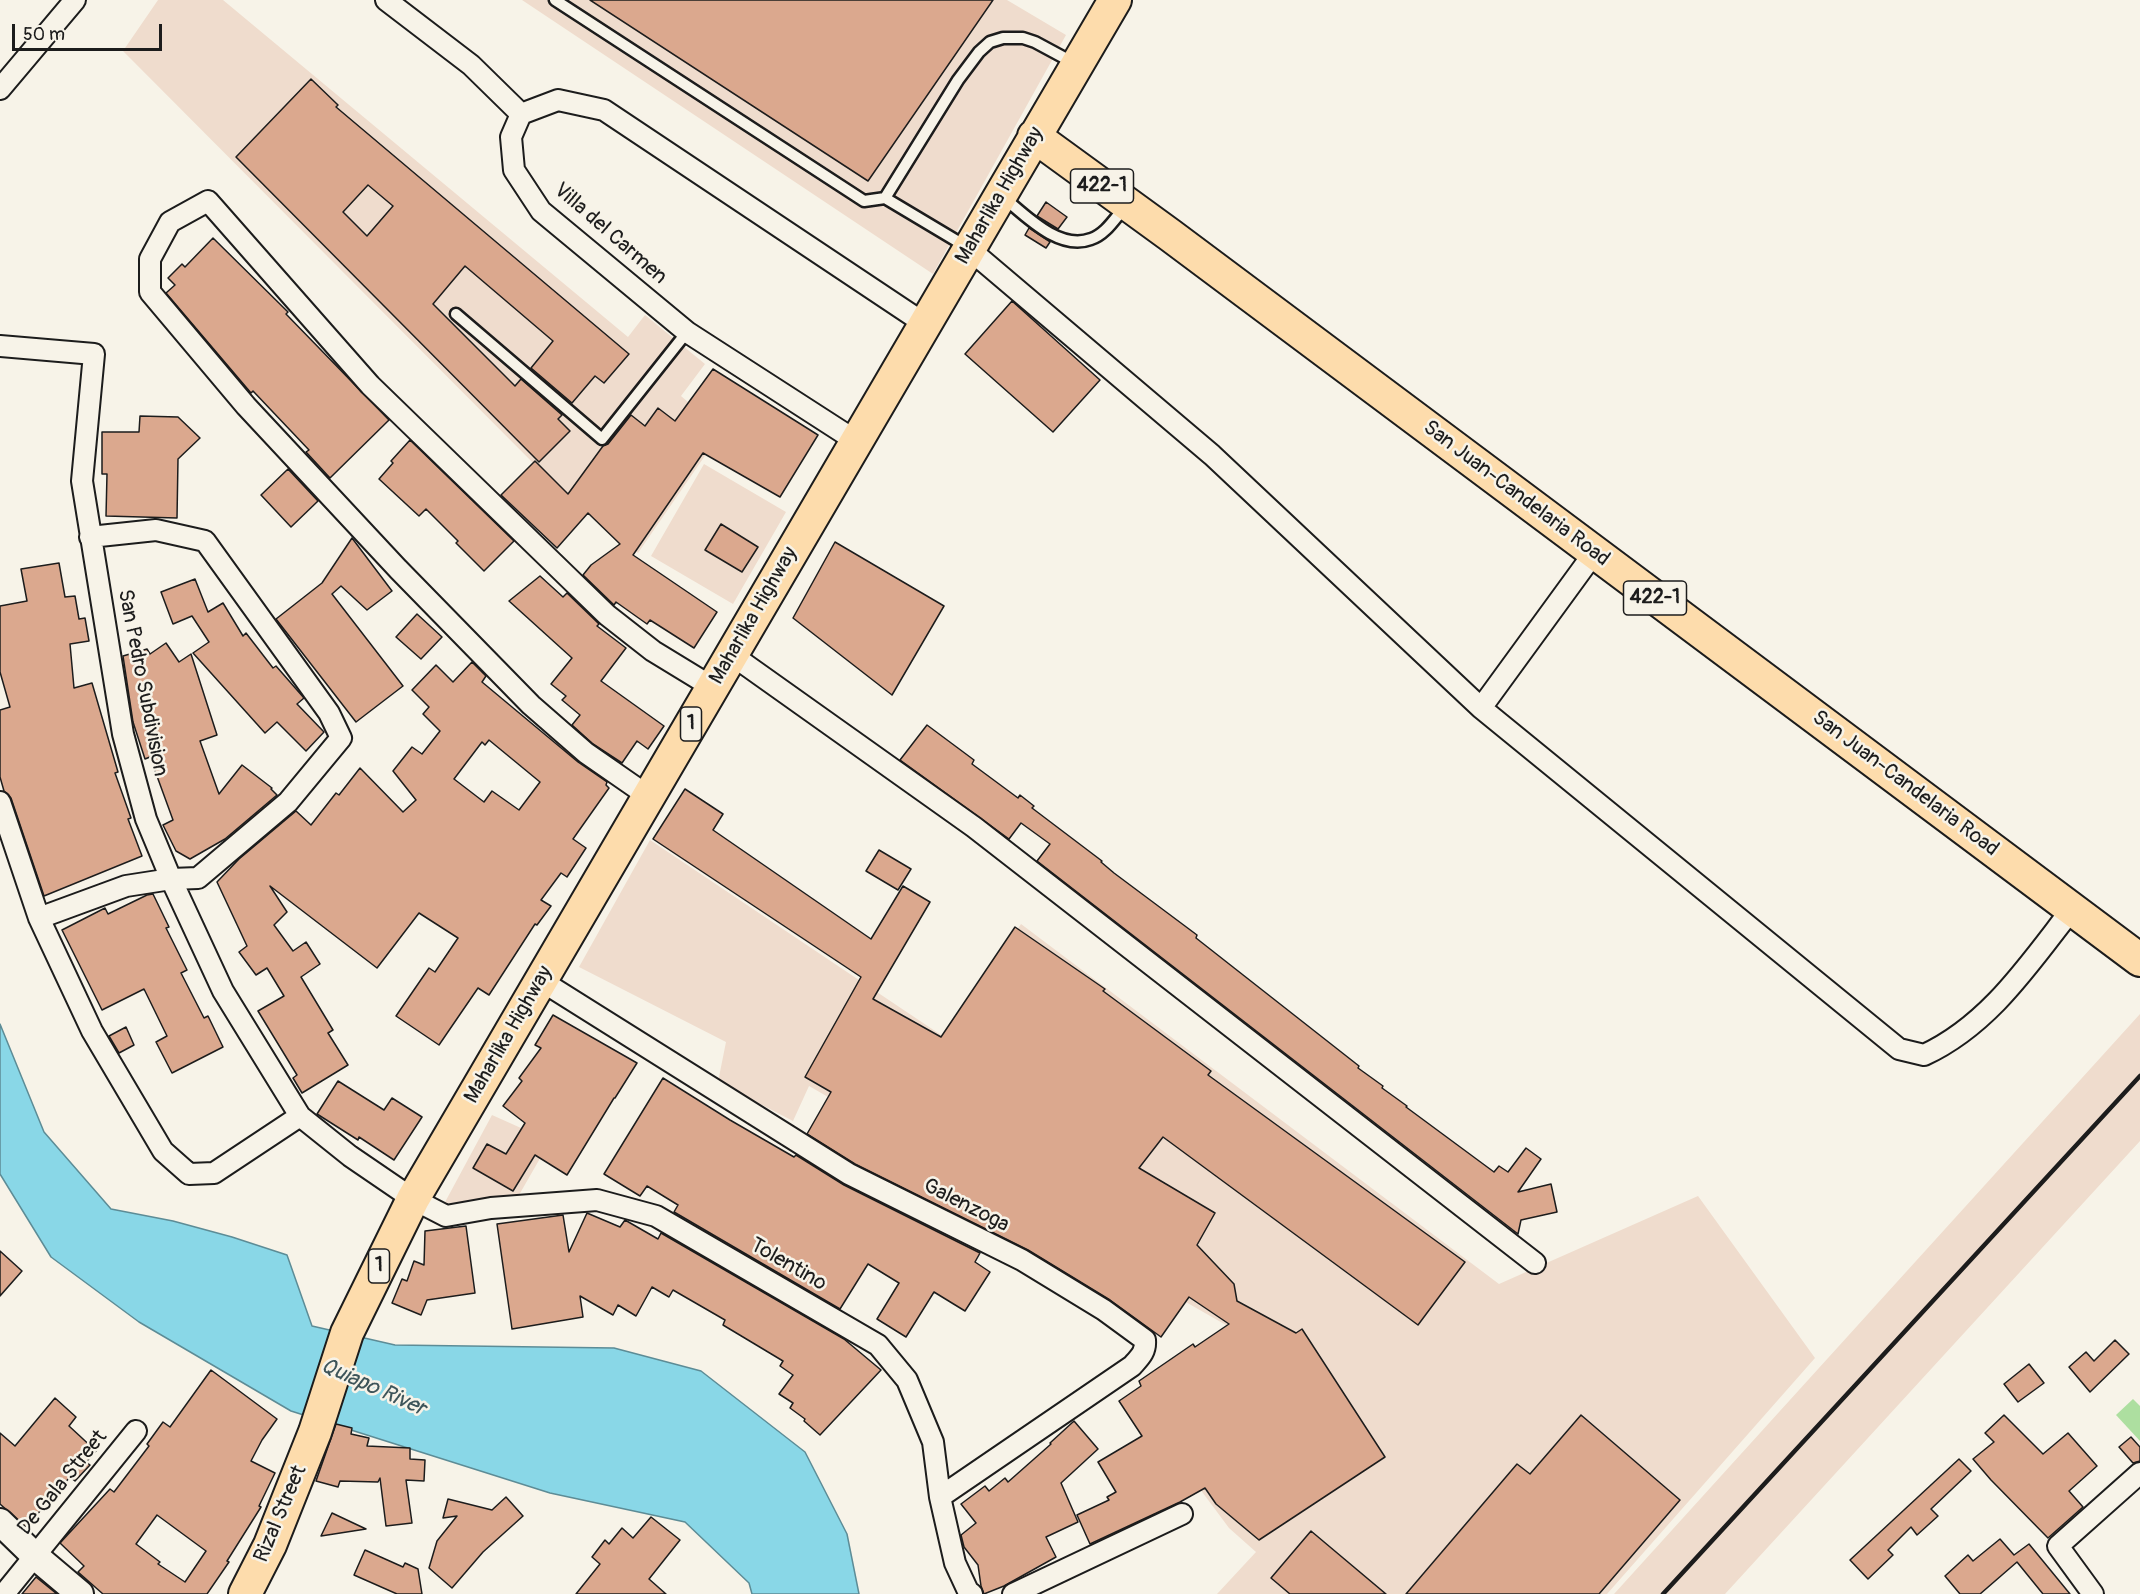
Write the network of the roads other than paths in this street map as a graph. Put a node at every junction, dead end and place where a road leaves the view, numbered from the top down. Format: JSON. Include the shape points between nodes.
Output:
{"nodes":[{"id":1,"x":75,"y":0,"type":"edge"},
{"id":2,"x":386,"y":0,"type":"edge"},
{"id":3,"x":555,"y":0,"type":"edge"},
{"id":4,"x":1115,"y":0,"type":"edge"},
{"id":5,"x":1077,"y":64,"type":"junction"},
{"id":6,"x":0,"y":89,"type":"edge"},
{"id":7,"x":521,"y":114,"type":"junction"},
{"id":8,"x":1034,"y":136,"type":"junction"},
{"id":9,"x":1000,"y":195,"type":"junction"},
{"id":10,"x":885,"y":198,"type":"junction"},
{"id":11,"x":1127,"y":204,"type":"junction"},
{"id":12,"x":969,"y":249,"type":"junction"},
{"id":13,"x":456,"y":314,"type":"dead end"},
{"id":14,"x":925,"y":324,"type":"junction"},
{"id":15,"x":687,"y":332,"type":"junction"},
{"id":16,"x":0,"y":346,"type":"edge"},
{"id":17,"x":856,"y":441,"type":"junction"},
{"id":18,"x":90,"y":537,"type":"junction"},
{"id":19,"x":1594,"y":553,"type":"junction"},
{"id":20,"x":732,"y":655,"type":"junction"},
{"id":21,"x":712,"y":687,"type":"junction"},
{"id":22,"x":1480,"y":708,"type":"junction"},
{"id":23,"x":648,"y":796,"type":"junction"},
{"id":24,"x":0,"y":802,"type":"edge"},
{"id":25,"x":171,"y":879,"type":"junction"},
{"id":26,"x":2072,"y":909,"type":"junction"},
{"id":27,"x":39,"y":918,"type":"junction"},
{"id":28,"x":2140,"y":960,"type":"edge"},
{"id":29,"x":540,"y":980,"type":"junction"},
{"id":30,"x":300,"y":1116,"type":"junction"},
{"id":31,"x":413,"y":1199,"type":"junction"},
{"id":32,"x":1535,"y":1263,"type":"dead end"},
{"id":33,"x":136,"y":1431,"type":"dead end"},
{"id":34,"x":315,"y":1432,"type":"joint"},
{"id":35,"x":2140,"y":1473,"type":"edge"},
{"id":36,"x":940,"y":1497,"type":"junction"},
{"id":37,"x":1182,"y":1514,"type":"dead end"},
{"id":38,"x":0,"y":1522,"type":"edge"},
{"id":39,"x":35,"y":1556,"type":"junction"},
{"id":40,"x":4,"y":1594,"type":"edge"},
{"id":41,"x":80,"y":1594,"type":"edge"},
{"id":42,"x":245,"y":1594,"type":"edge"},
{"id":43,"x":972,"y":1594,"type":"edge"},
{"id":44,"x":1013,"y":1594,"type":"edge"},
{"id":45,"x":2093,"y":1594,"type":"edge"}],
"edges":[{"from":1,"to":6,"type":"street"},
{"from":2,"to":7,"type":"street","via":[[471,65]]},
{"from":3,"to":10,"type":"lane","via":[[864,201]]},
{"from":4,"to":5,"type":"main road","name":"Maharlika Highway","number":"1"},
{"from":5,"to":8,"type":"main road","name":"Maharlika Highway","number":"1"},
{"from":5,"to":10,"type":"lane","via":[[1023,38],[990,42],[958,80]]},
{"from":7,"to":14,"type":"street","via":[[558,100],[604,110]]},
{"from":7,"to":15,"type":"street","name":"Villa del Carmen","via":[[511,137],[514,170],[540,211]]},
{"from":8,"to":9,"type":"main road","name":"Maharlika Highway","number":"1"},
{"from":8,"to":11,"type":"main road","name":"San Juan-Candelaria Road","number":"422-1"},
{"from":9,"to":11,"type":"lane","via":[[1042,228],[1071,242],[1091,239],[1105,230]]},
{"from":9,"to":12,"type":"main road","name":"Maharlika Highway","number":"1"},
{"from":10,"to":12,"type":"lane"},
{"from":11,"to":19,"type":"main road","name":"San Juan-Candelaria Road","number":"422-1"},
{"from":12,"to":14,"type":"main road","name":"Maharlika Highway","number":"1"},
{"from":12,"to":22,"type":"street","via":[[1212,455]]},
{"from":13,"to":15,"type":"lane","via":[[602,439]]},
{"from":14,"to":17,"type":"main road","name":"Maharlika Highway","number":"1"},
{"from":15,"to":17,"type":"street","name":"Villa del Carmen"},
{"from":16,"to":18,"type":"street","name":"San Pedro Subdivision","via":[[94,354],[82,481]]},
{"from":17,"to":20,"type":"main road","name":"Maharlika Highway","number":"1"},
{"from":18,"to":25,"type":"street","name":"San Pedro Subdivision","via":[[123,734],[146,819]]},
{"from":18,"to":25,"type":"street","via":[[156,530],[205,541],[328,713],[341,738],[288,802],[198,878]]},
{"from":19,"to":22,"type":"street"},
{"from":19,"to":26,"type":"main road","name":"San Juan-Candelaria Road","number":"422-1"},
{"from":20,"to":21,"type":"main road","name":"Maharlika Highway","number":"1"},
{"from":20,"to":32,"type":"street","via":[[975,827]]},
{"from":21,"to":23,"type":"main road","name":"Maharlika Highway","number":"1"},
{"from":21,"to":23,"type":"street","via":[[653,651],[599,607],[370,384],[208,201],[170,222],[150,259],[150,292],[246,406],[531,705],[586,753]]},
{"from":22,"to":26,"type":"street","via":[[1899,1049],[1924,1055],[1957,1036],[2012,986]]},
{"from":23,"to":29,"type":"main road","name":"Maharlika Highway","number":"1"},
{"from":24,"to":27,"type":"street"},
{"from":25,"to":27,"type":"street","via":[[126,886]]},
{"from":25,"to":30,"type":"street","name":"San Pedro Subdivision","via":[[223,991]]},
{"from":26,"to":28,"type":"main road","name":"San Juan-Candelaria Road","number":"422-1"},
{"from":27,"to":30,"type":"street","via":[[92,1031],[157,1142],[189,1174],[214,1173]]},
{"from":29,"to":31,"type":"main road","name":"Maharlika Highway","number":"1"},
{"from":29,"to":36,"type":"street","name":"Galenzoga","via":[[849,1174],[1022,1260],[1145,1340],[1143,1354],[1132,1366]]},
{"from":30,"to":31,"type":"street","name":"San Pedro Subdivision"},
{"from":31,"to":34,"type":"main road","name":"Maharlika Highway","number":"1","via":[[347,1333]]},
{"from":31,"to":36,"type":"street","name":"Tolentino","via":[[446,1216],[491,1208],[597,1200],[656,1216],[878,1345],[907,1380],[933,1442]]},
{"from":33,"to":39,"type":"street","name":"De Gala Street"},
{"from":34,"to":42,"type":"main road","name":"Rizal Street","number":"1","via":[[270,1545]]},
{"from":35,"to":45,"type":"street","via":[[2058,1546]]},
{"from":36,"to":43,"type":"street","name":"Tolentino","via":[[956,1563]]},
{"from":37,"to":44,"type":"street"},
{"from":38,"to":39,"type":"street"},
{"from":39,"to":40,"type":"street","name":"De Gala Street"},
{"from":39,"to":41,"type":"street"}]}
